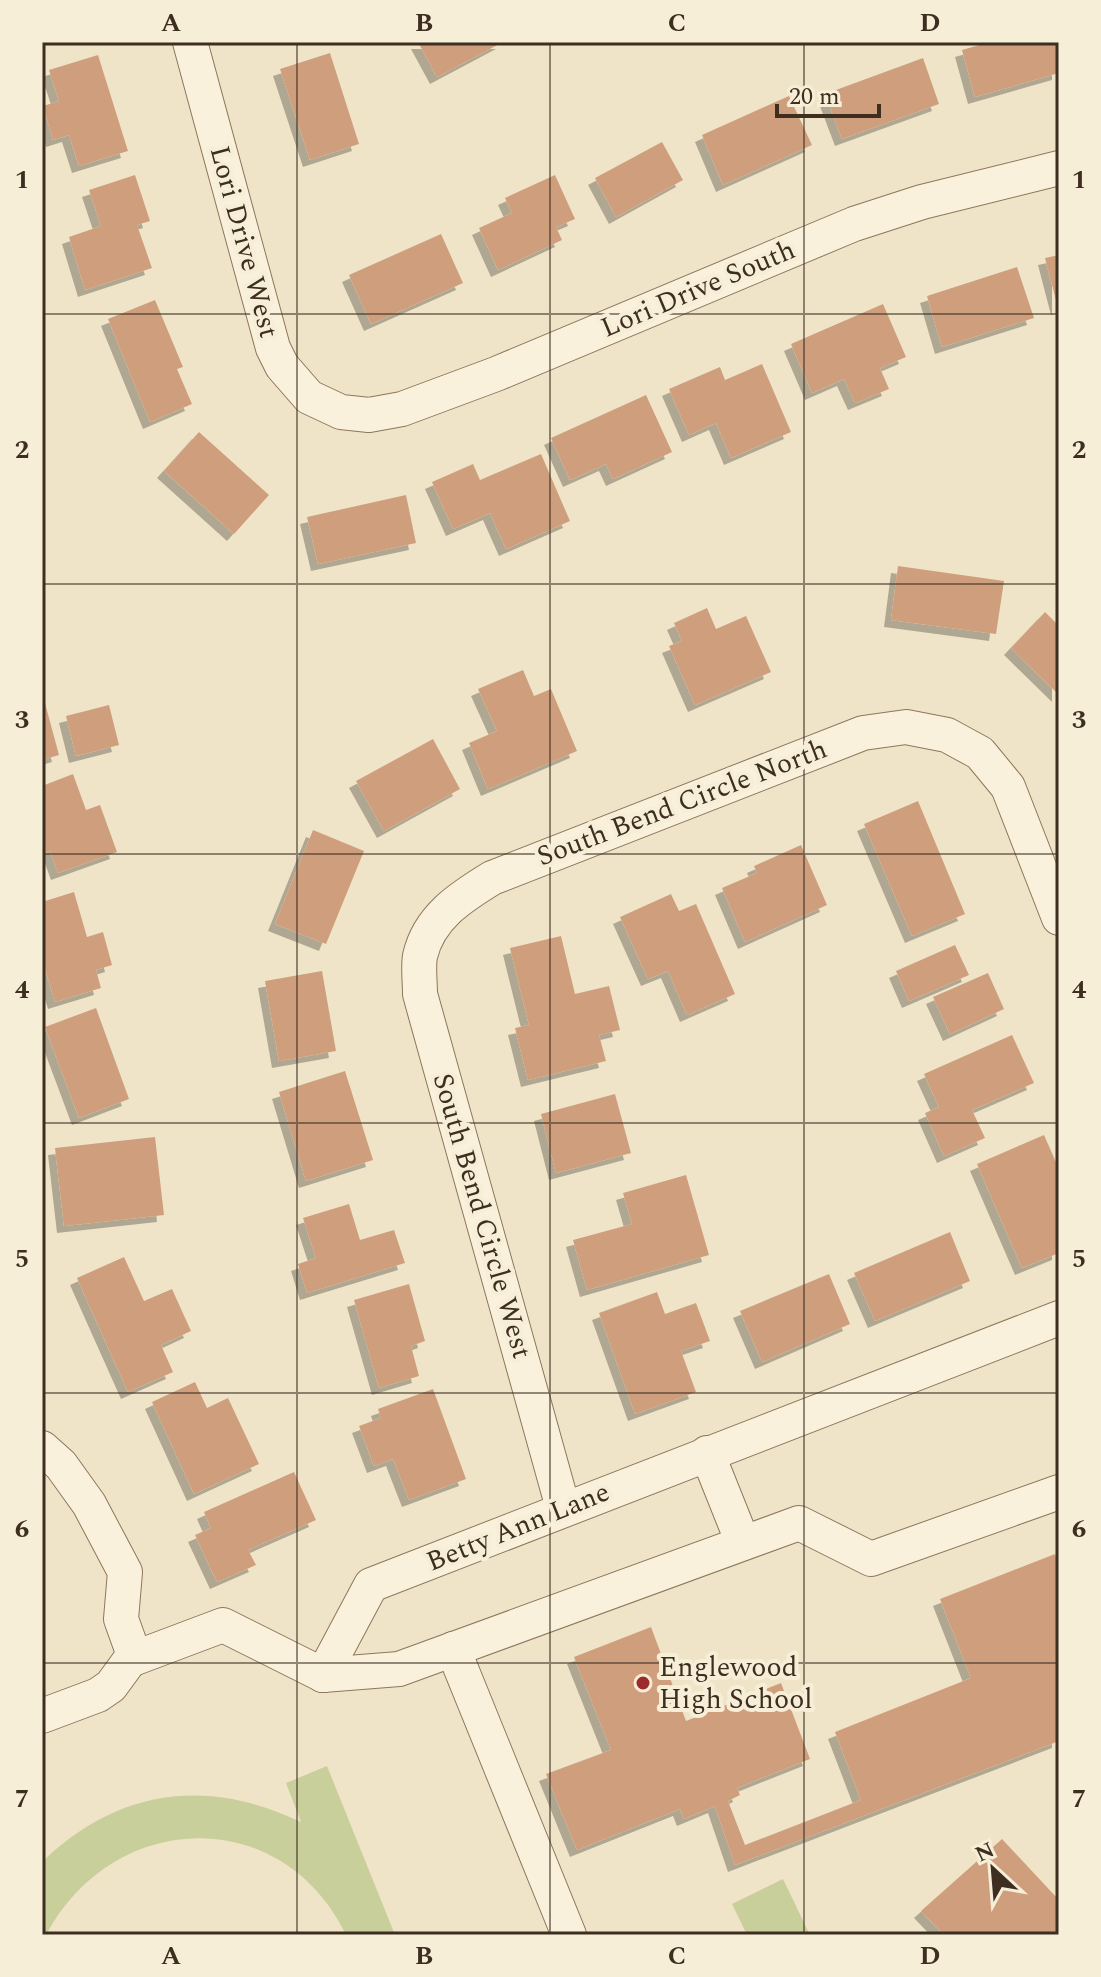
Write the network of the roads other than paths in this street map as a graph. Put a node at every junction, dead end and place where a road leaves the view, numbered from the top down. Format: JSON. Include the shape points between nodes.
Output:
{"nodes":[{"id":1,"x":190,"y":42,"type":"edge"},
{"id":2,"x":1059,"y":168,"type":"edge"},
{"id":3,"x":341,"y":412,"type":"joint"},
{"id":4,"x":1059,"y":918,"type":"edge"},
{"id":5,"x":434,"y":924,"type":"joint"},
{"id":6,"x":1059,"y":1318,"type":"edge"},
{"id":7,"x":42,"y":1448,"type":"edge"},
{"id":8,"x":707,"y":1453,"type":"junction"},
{"id":9,"x":1059,"y":1492,"type":"edge"},
{"id":10,"x":563,"y":1508,"type":"junction"},
{"id":11,"x":743,"y":1543,"type":"junction"},
{"id":12,"x":453,"y":1649,"type":"junction"},
{"id":13,"x":135,"y":1658,"type":"junction"},
{"id":14,"x":323,"y":1675,"type":"junction"},
{"id":15,"x":42,"y":1716,"type":"edge"},
{"id":16,"x":569,"y":1935,"type":"edge"}],
"edges":[{"from":1,"to":3,"type":"street","name":"Lori Drive West","via":[[273,348],[309,397]]},
{"from":2,"to":3,"type":"street","name":"Lori Drive South","via":[[854,224],[402,409],[369,415]]},
{"from":4,"to":5,"type":"street","name":"South Bend Circle North","via":[[1008,787],[980,753],[947,735],[906,727],[863,733],[492,878],[456,901]]},
{"from":5,"to":10,"type":"street","name":"South Bend Circle West","via":[[420,956],[420,994]]},
{"from":6,"to":8,"type":"street","name":"Betty Ann Lane"},
{"from":7,"to":13,"type":"street","via":[[89,1504],[125,1572],[121,1619]]},
{"from":8,"to":10,"type":"street","name":"Betty Ann Lane"},
{"from":8,"to":11,"type":"street"},
{"from":9,"to":11,"type":"street","via":[[871,1559],[799,1523]]},
{"from":10,"to":14,"type":"street","name":"Betty Ann Lane","via":[[371,1585]]},
{"from":11,"to":12,"type":"street"},
{"from":12,"to":14,"type":"street","via":[[399,1669]]},
{"from":12,"to":16,"type":"street"},
{"from":13,"to":14,"type":"street","via":[[223,1625]]},
{"from":13,"to":15,"type":"street","via":[[98,1695]]}]}
